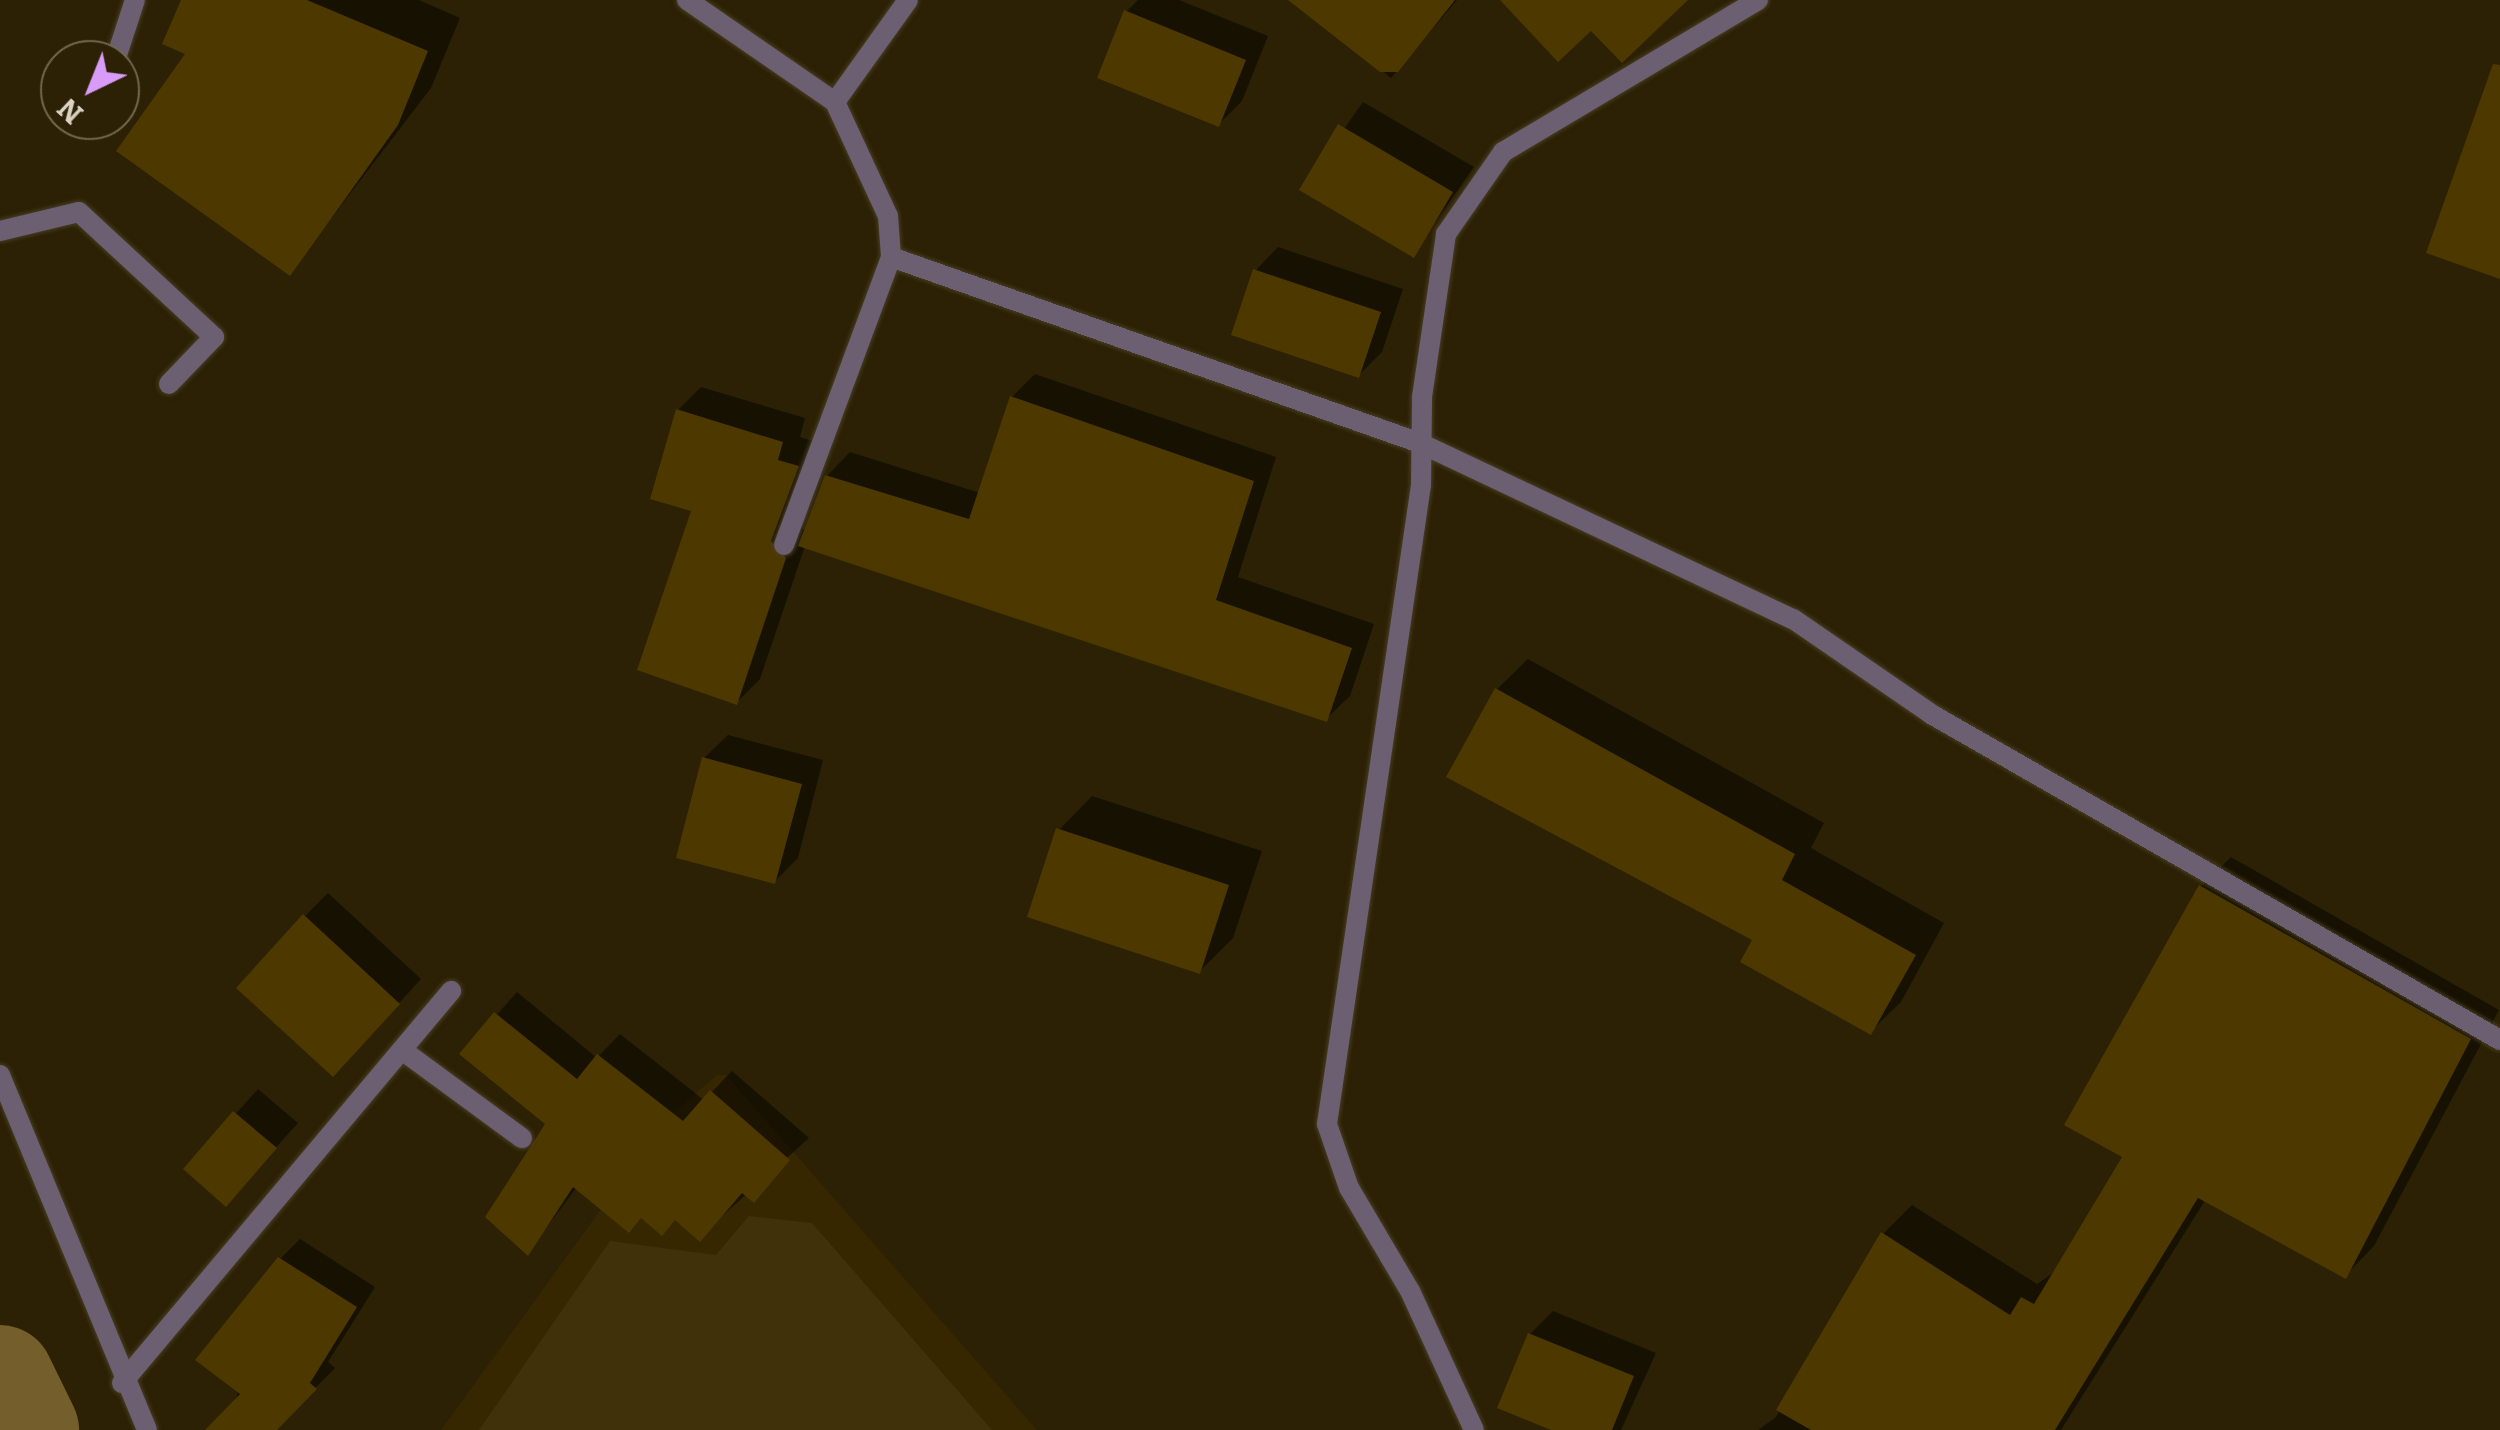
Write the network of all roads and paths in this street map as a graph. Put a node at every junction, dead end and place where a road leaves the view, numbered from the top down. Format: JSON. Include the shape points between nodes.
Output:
{"nodes":[{"id":1,"x":136,"y":0,"type":"edge"},
{"id":2,"x":687,"y":0,"type":"edge"},
{"id":3,"x":908,"y":0,"type":"edge"},
{"id":4,"x":1758,"y":0,"type":"edge"},
{"id":5,"x":122,"y":40,"type":"edge"},
{"id":6,"x":835,"y":102,"type":"junction"},
{"id":7,"x":0,"y":230,"type":"edge"},
{"id":8,"x":890,"y":258,"type":"junction"},
{"id":9,"x":169,"y":384,"type":"dead end"},
{"id":10,"x":1420,"y":443,"type":"junction"},
{"id":11,"x":784,"y":545,"type":"dead end"},
{"id":12,"x":451,"y":992,"type":"dead end"},
{"id":13,"x":2500,"y":1040,"type":"edge"},
{"id":14,"x":402,"y":1050,"type":"junction"},
{"id":15,"x":0,"y":1075,"type":"edge"},
{"id":16,"x":522,"y":1138,"type":"dead end"},
{"id":17,"x":122,"y":1383,"type":"junction"},
{"id":18,"x":147,"y":1430,"type":"edge"},
{"id":19,"x":1474,"y":1430,"type":"edge"}],
"edges":[{"from":1,"to":5,"type":"street"},
{"from":2,"to":6,"type":"street"},
{"from":3,"to":6,"type":"street"},
{"from":4,"to":10,"type":"street","via":[[1502,152],[1446,234]]},
{"from":6,"to":8,"type":"street","via":[[888,216]]},
{"from":7,"to":9,"type":"street","via":[[79,212],[214,337]]},
{"from":8,"to":10,"type":"street"},
{"from":8,"to":11,"type":"street"},
{"from":10,"to":13,"type":"street","via":[[1793,619],[1931,714]]},
{"from":10,"to":19,"type":"street","via":[[1327,1124],[1350,1188],[1410,1291]]},
{"from":12,"to":14,"type":"street"},
{"from":14,"to":16,"type":"street"},
{"from":14,"to":17,"type":"street"},
{"from":15,"to":17,"type":"street"},
{"from":17,"to":18,"type":"street"}]}
